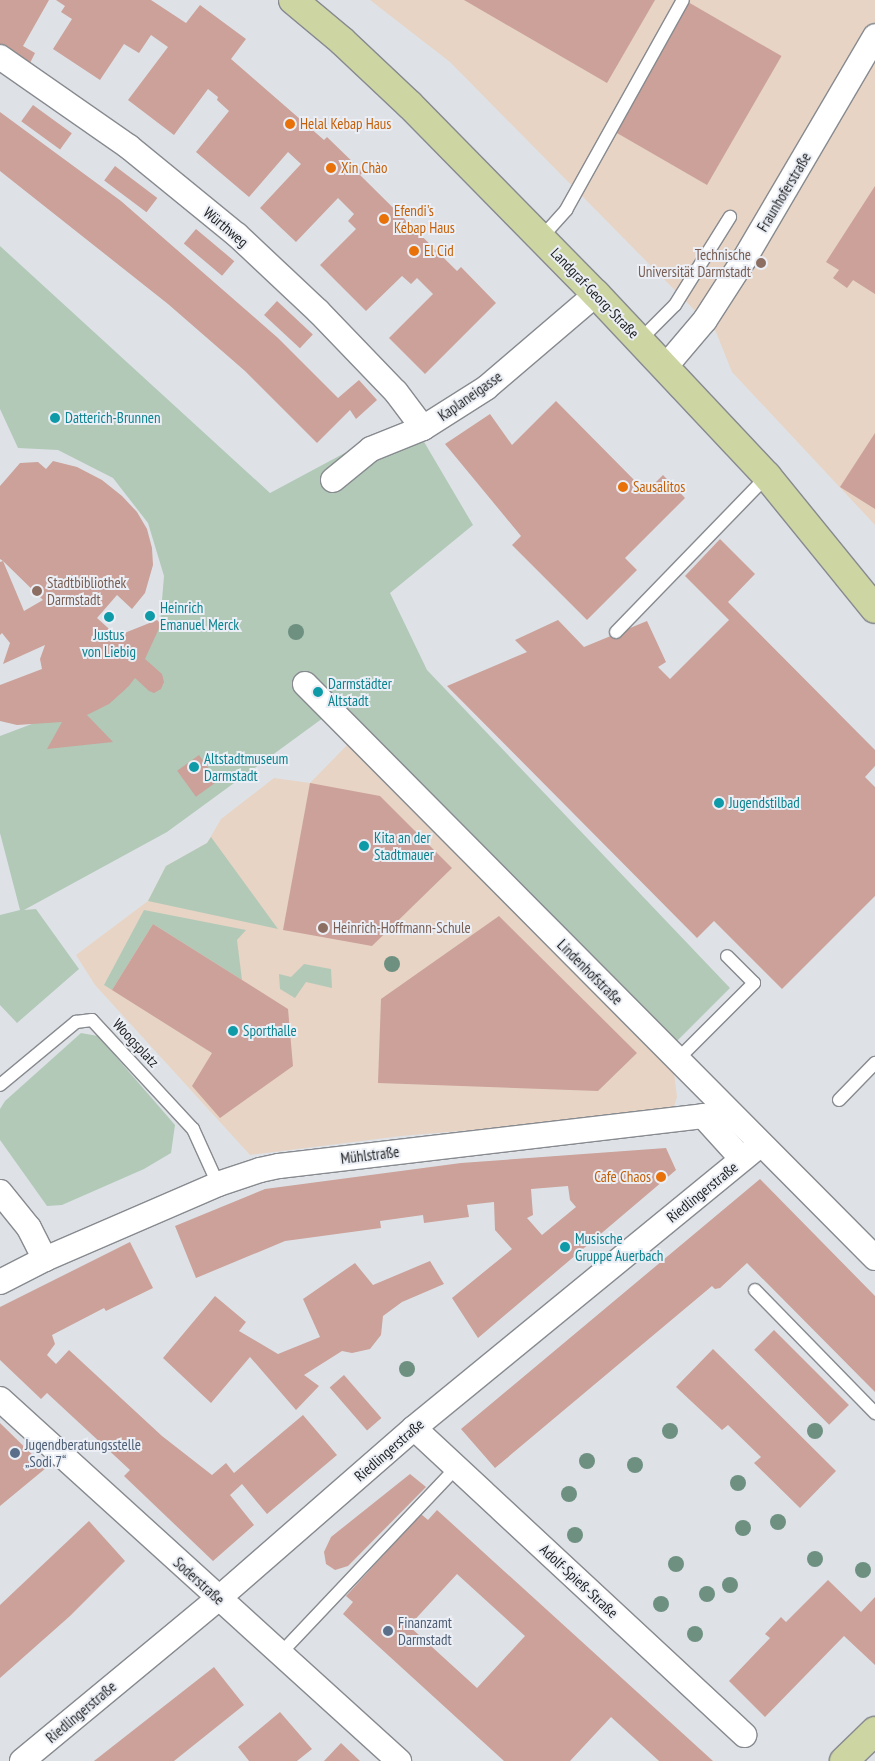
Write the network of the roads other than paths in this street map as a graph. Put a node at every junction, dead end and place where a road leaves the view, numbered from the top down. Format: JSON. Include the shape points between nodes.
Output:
{"nodes":[{"id":1,"x":293,"y":0,"type":"edge"},
{"id":2,"x":682,"y":0,"type":"edge"},
{"id":3,"x":872,"y":52,"type":"edge"},
{"id":4,"x":0,"y":56,"type":"edge"},
{"id":5,"x":730,"y":217,"type":"dead end"},
{"id":6,"x":541,"y":238,"type":"junction"},
{"id":7,"x":596,"y":294,"type":"junction"},
{"id":8,"x":640,"y":340,"type":"junction"},
{"id":9,"x":666,"y":366,"type":"junction"},
{"id":10,"x":423,"y":428,"type":"junction"},
{"id":11,"x":767,"y":476,"type":"junction"},
{"id":12,"x":333,"y":480,"type":"dead end"},
{"id":13,"x":875,"y":609,"type":"edge"},
{"id":14,"x":616,"y":632,"type":"dead end"},
{"id":15,"x":305,"y":684,"type":"dead end"},
{"id":16,"x":727,"y":956,"type":"dead end"},
{"id":17,"x":677,"y":1060,"type":"junction"},
{"id":18,"x":875,"y":1063,"type":"edge"},
{"id":19,"x":0,"y":1085,"type":"edge"},
{"id":20,"x":839,"y":1100,"type":"dead end"},
{"id":21,"x":762,"y":1144,"type":"junction"},
{"id":22,"x":742,"y":1159,"type":"junction"},
{"id":23,"x":218,"y":1184,"type":"junction"},
{"id":24,"x":0,"y":1192,"type":"edge"},
{"id":25,"x":875,"y":1258,"type":"edge"},
{"id":26,"x":45,"y":1259,"type":"junction"},
{"id":27,"x":0,"y":1282,"type":"edge"},
{"id":28,"x":754,"y":1290,"type":"dead end"},
{"id":29,"x":0,"y":1399,"type":"edge"},
{"id":30,"x":875,"y":1413,"type":"edge"},
{"id":31,"x":414,"y":1428,"type":"junction"},
{"id":32,"x":457,"y":1467,"type":"junction"},
{"id":33,"x":218,"y":1599,"type":"junction"},
{"id":34,"x":280,"y":1654,"type":"junction"},
{"id":35,"x":875,"y":1732,"type":"edge"},
{"id":36,"x":744,"y":1735,"type":"dead end"},
{"id":37,"x":22,"y":1761,"type":"edge"},
{"id":38,"x":399,"y":1761,"type":"edge"},
{"id":39,"x":844,"y":1761,"type":"edge"}],
"edges":[{"from":1,"to":6,"type":"main road","name":"Landgraf-Georg-Straße","via":[[410,104]]},
{"from":2,"to":6,"type":"lane","via":[[566,210]]},
{"from":3,"to":9,"type":"street","name":"Fraunhoferstraße","via":[[735,274],[704,320]]},
{"from":4,"to":10,"type":"street","name":"Würthweg","via":[[129,147],[237,235],[318,311],[396,392]]},
{"from":5,"to":8,"type":"lane","via":[[675,305]]},
{"from":6,"to":7,"type":"main road","name":"Landgraf-Georg-Straße"},
{"from":7,"to":8,"type":"main road","name":"Landgraf-Georg-Straße"},
{"from":7,"to":10,"type":"street","name":"Kaplaneigasse","via":[[486,388]]},
{"from":8,"to":9,"type":"main road","name":"Landgraf-Georg-Straße"},
{"from":9,"to":11,"type":"main road","name":"Landgraf-Georg-Straße"},
{"from":10,"to":12,"type":"street","name":"Kaplaneigasse","via":[[371,449]]},
{"from":11,"to":13,"type":"main road","name":"Landgraf-Georg-Straße"},
{"from":11,"to":14,"type":"lane"},
{"from":15,"to":17,"type":"street","name":"Lindenhofstraße"},
{"from":16,"to":17,"type":"lane","via":[[754,983]]},
{"from":17,"to":21,"type":"street","name":"Lindenhofstraße"},
{"from":18,"to":20,"type":"lane"},
{"from":19,"to":23,"type":"lane","name":"Woogsplatz","via":[[76,1022],[92,1020],[193,1128]]},
{"from":21,"to":22,"type":"street","name":"Riedlingerstraße"},
{"from":21,"to":25,"type":"street","name":"Lindenhofstraße"},
{"from":22,"to":23,"type":"street","name":"Mühlstraße","via":[[703,1116],[279,1166]]},
{"from":22,"to":31,"type":"street","name":"Riedlingerstraße"},
{"from":23,"to":26,"type":"street","name":"Mühlstraße"},
{"from":24,"to":26,"type":"street","via":[[29,1228]]},
{"from":26,"to":27,"type":"street","name":"Mühlstraße"},
{"from":28,"to":30,"type":"lane"},
{"from":29,"to":33,"type":"street","name":"Soderstraße"},
{"from":31,"to":32,"type":"street","name":"Adolf-Spieß-Straße"},
{"from":31,"to":33,"type":"street","name":"Riedlingerstraße"},
{"from":32,"to":34,"type":"lane","via":[[395,1537]]},
{"from":32,"to":36,"type":"street","name":"Adolf-Spieß-Straße"},
{"from":33,"to":34,"type":"street","name":"Soderstraße"},
{"from":33,"to":37,"type":"street","name":"Riedlingerstraße"},
{"from":34,"to":38,"type":"street","name":"Soderstraße"},
{"from":35,"to":39,"type":"main road"}]}
